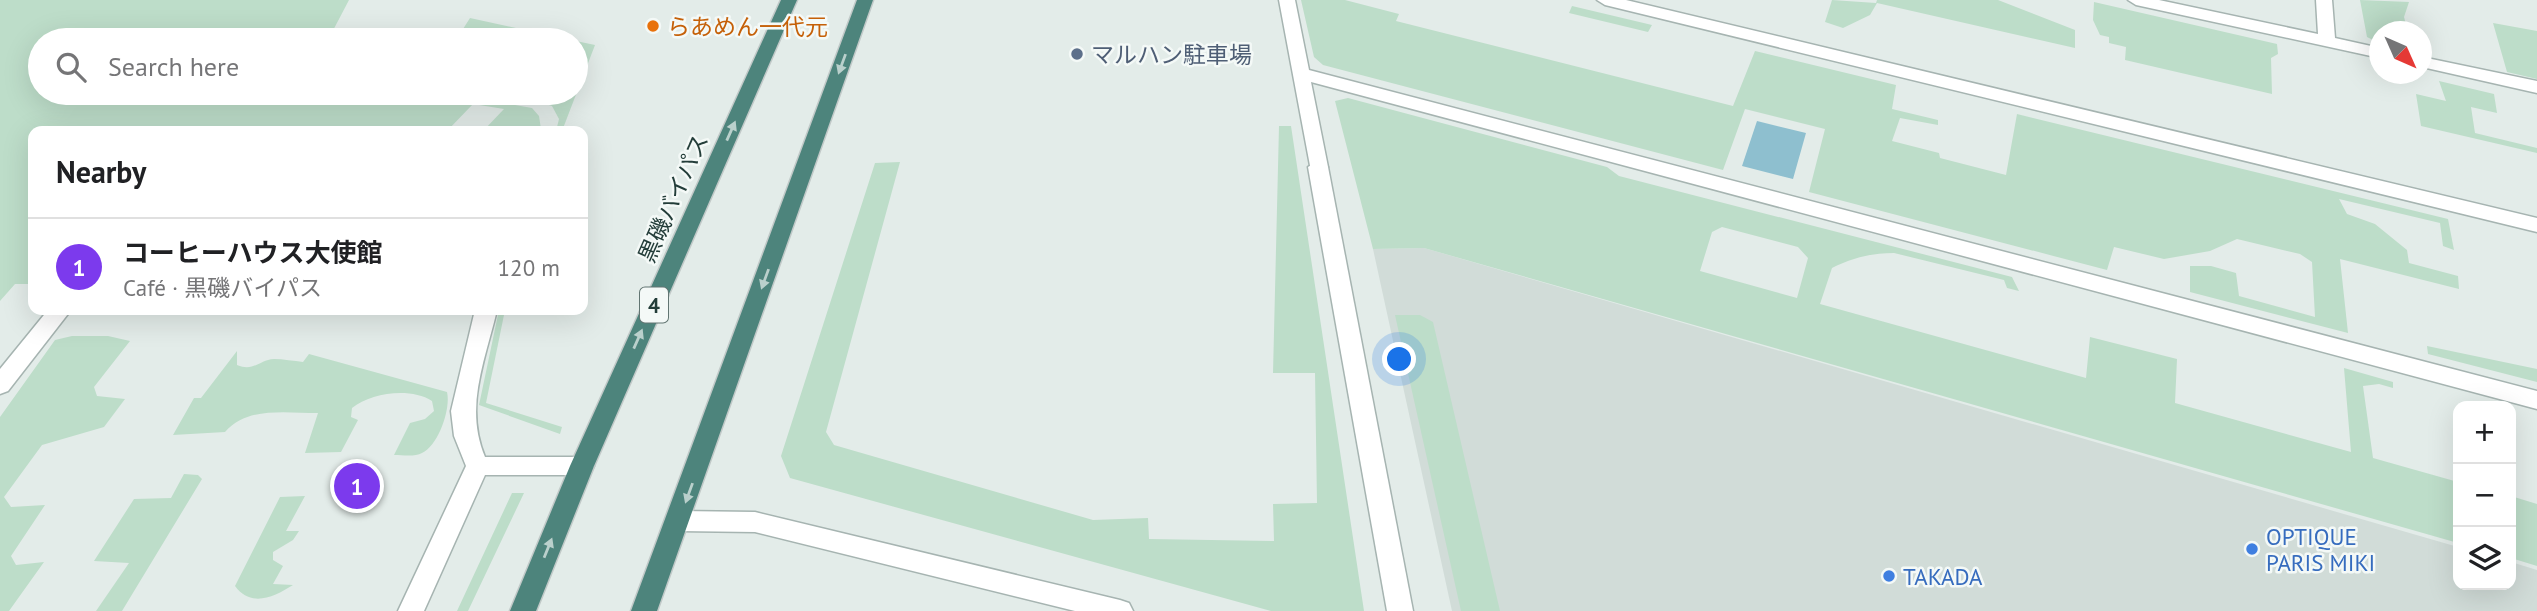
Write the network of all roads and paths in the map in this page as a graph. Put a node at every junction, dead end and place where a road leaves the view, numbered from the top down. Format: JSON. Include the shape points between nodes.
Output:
{"nodes":[{"id":1,"x":789,"y":0,"type":"edge"},
{"id":2,"x":865,"y":0,"type":"edge"},
{"id":3,"x":1287,"y":0,"type":"edge"},
{"id":4,"x":1605,"y":0,"type":"edge"},
{"id":5,"x":2136,"y":0,"type":"edge"},
{"id":6,"x":2324,"y":0,"type":"edge"},
{"id":7,"x":2327,"y":41,"type":"junction"},
{"id":8,"x":2369,"y":51,"type":"edge"},
{"id":9,"x":2432,"y":64,"type":"edge"},
{"id":10,"x":1300,"y":73,"type":"junction"},
{"id":11,"x":2537,"y":87,"type":"edge"},
{"id":12,"x":2537,"y":226,"type":"edge"},
{"id":13,"x":56,"y":315,"type":"edge"},
{"id":14,"x":485,"y":315,"type":"edge"},
{"id":15,"x":0,"y":384,"type":"edge"},
{"id":16,"x":2537,"y":400,"type":"edge"},
{"id":17,"x":478,"y":466,"type":"junction"},
{"id":18,"x":582,"y":466,"type":"junction"},
{"id":19,"x":679,"y":521,"type":"junction"},
{"id":20,"x":411,"y":611,"type":"edge"},
{"id":21,"x":523,"y":611,"type":"edge"},
{"id":22,"x":644,"y":611,"type":"edge"},
{"id":23,"x":1119,"y":611,"type":"edge"},
{"id":24,"x":1399,"y":611,"type":"edge"}],
"edges":[{"from":18,"to":1,"type":"highway","name":"黒磯バイパス","number":"4","one_way":true},
{"from":2,"to":19,"type":"highway","one_way":true},
{"from":3,"to":10,"type":"street"},
{"from":4,"to":12,"type":"street"},
{"from":5,"to":7,"type":"street"},
{"from":6,"to":7,"type":"street"},
{"from":7,"to":8,"type":"street"},
{"from":9,"to":11,"type":"street"},
{"from":10,"to":16,"type":"street"},
{"from":10,"to":24,"type":"street"},
{"from":13,"to":15,"type":"street"},
{"from":14,"to":17,"type":"street","via":[[463,411],[465,436]]},
{"from":17,"to":18,"type":"street"},
{"from":17,"to":20,"type":"street"},
{"from":21,"to":18,"type":"highway","name":"黒磯バイパス","number":"4","one_way":true},
{"from":19,"to":22,"type":"highway"},
{"from":19,"to":23,"type":"street","via":[[755,522]]}]}
